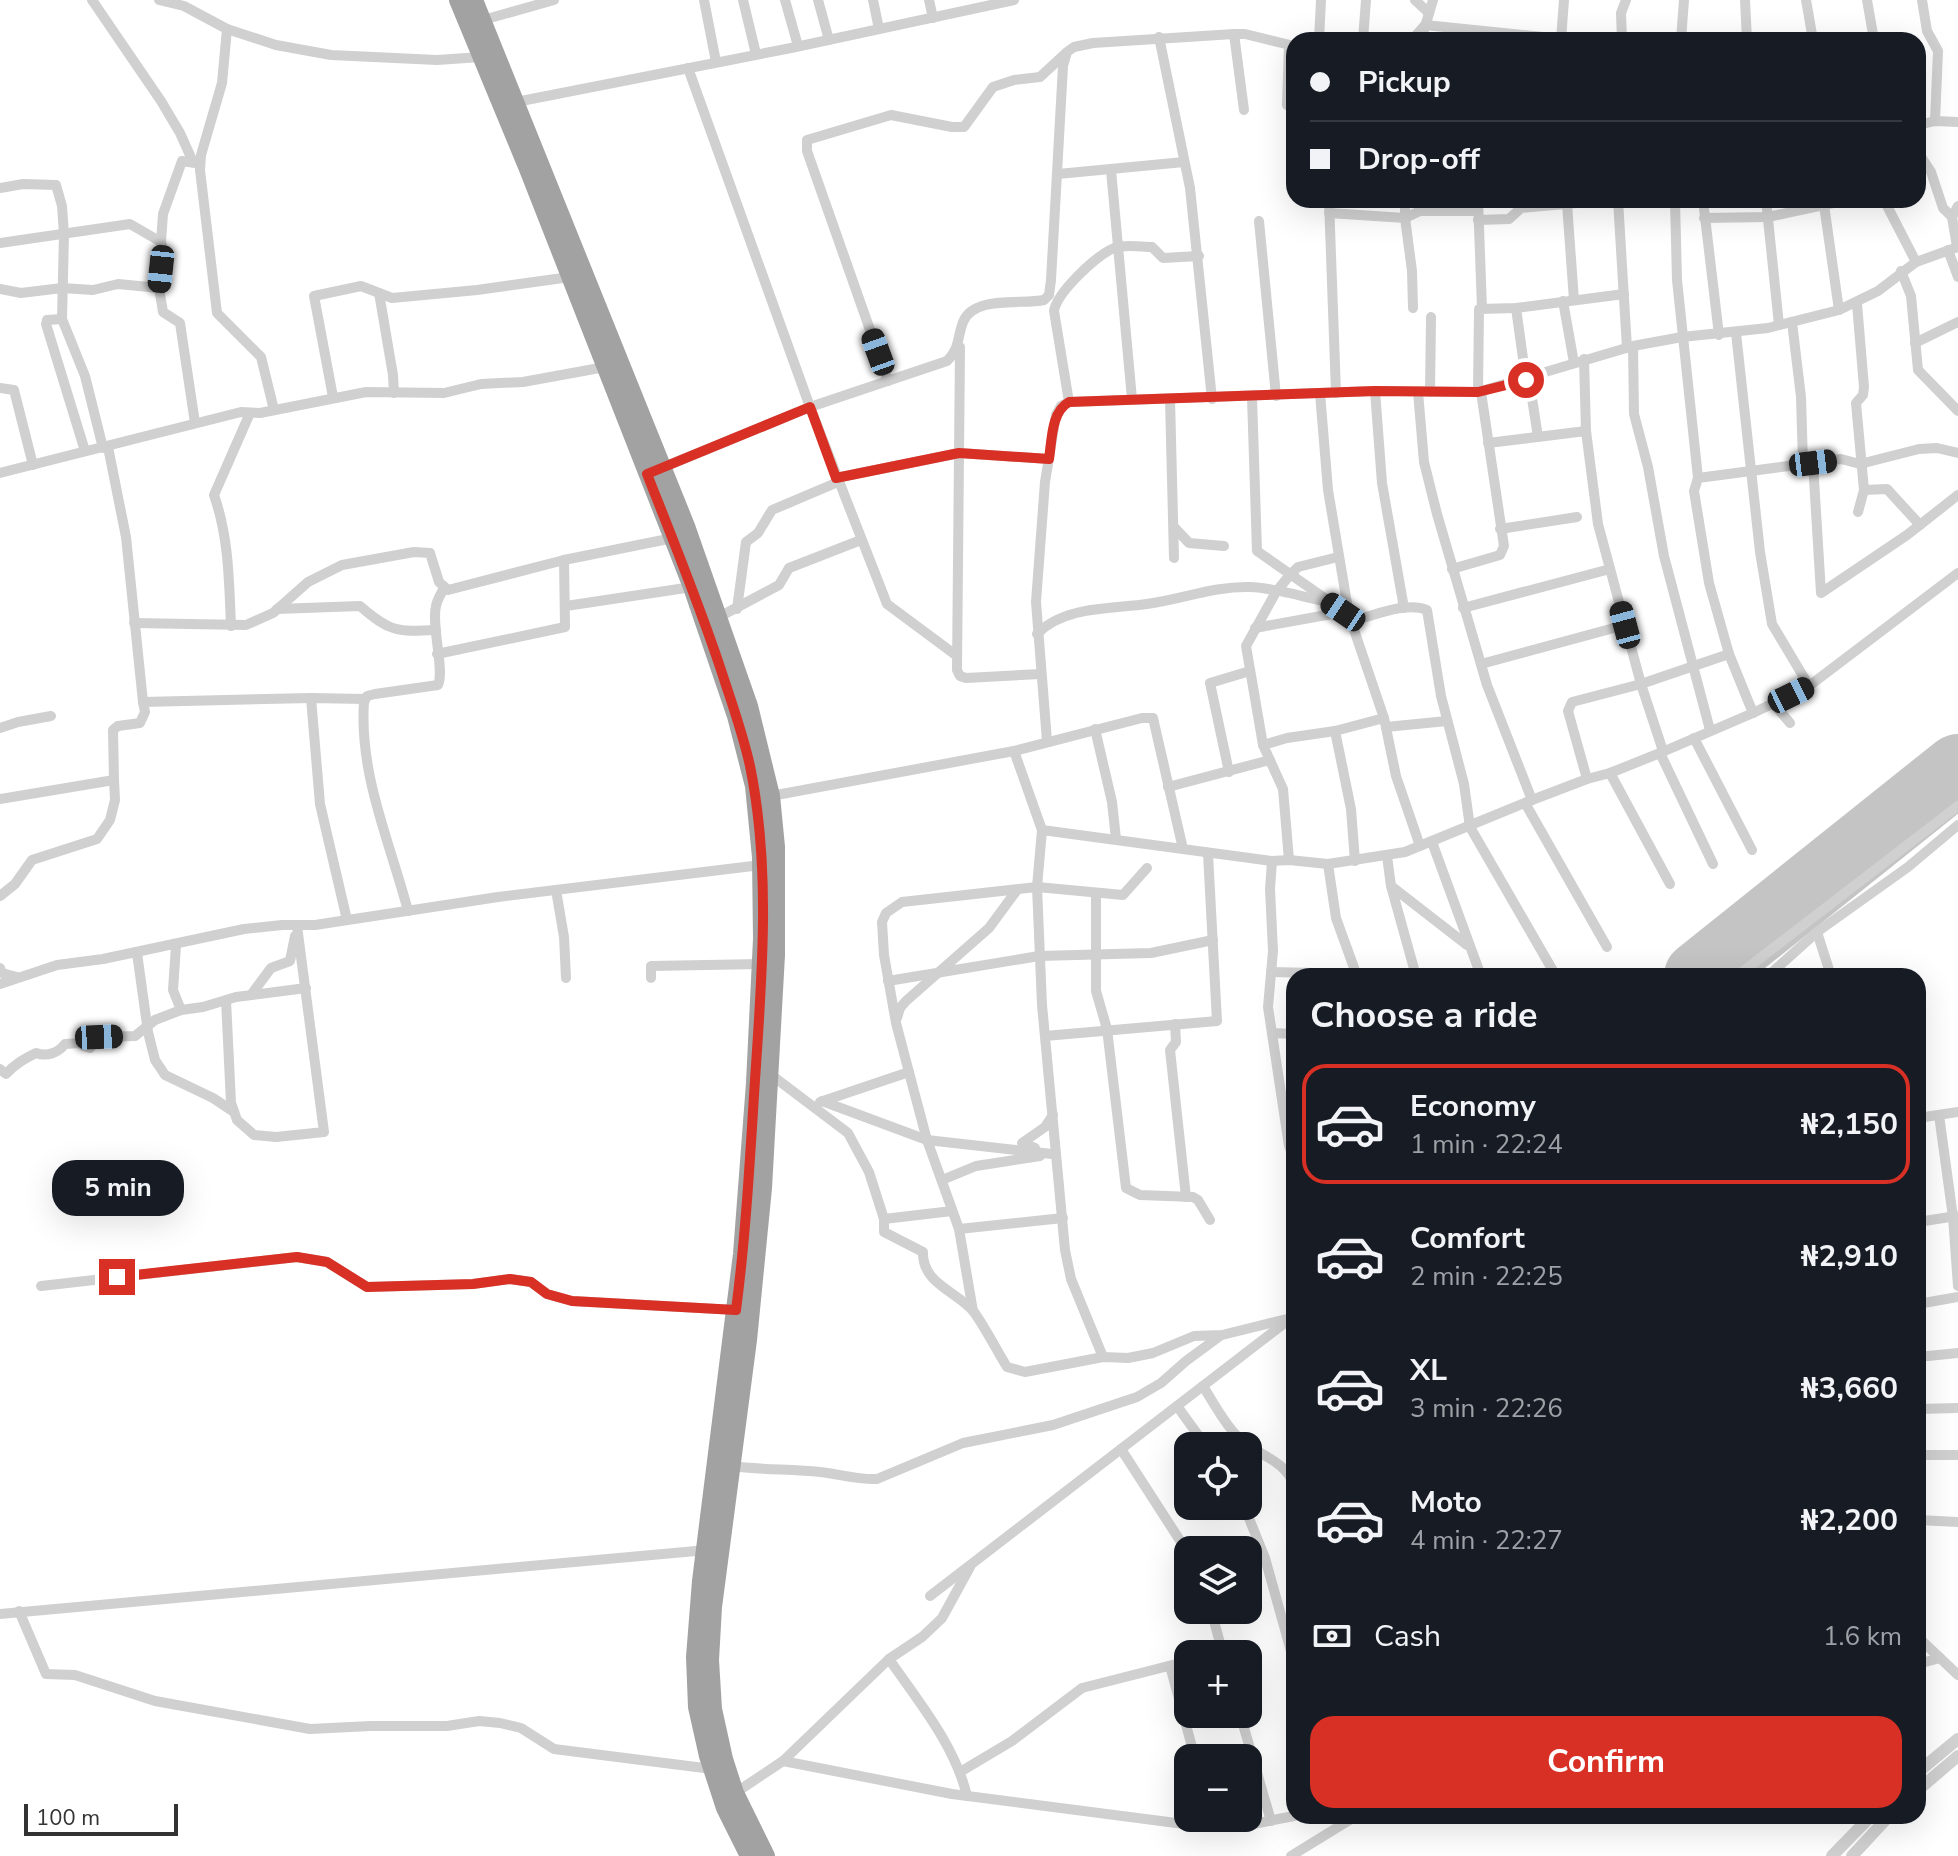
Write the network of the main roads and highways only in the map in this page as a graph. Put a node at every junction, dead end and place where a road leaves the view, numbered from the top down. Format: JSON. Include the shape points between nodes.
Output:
{"nodes":[{"id":1,"x":458,"y":0,"type":"edge"},
{"id":2,"x":474,"y":0,"type":"edge"},
{"id":3,"x":655,"y":471,"type":"junction"},
{"id":4,"x":713,"y":1550,"type":"junction"},
{"id":5,"x":749,"y":1856,"type":"edge"},
{"id":6,"x":766,"y":1856,"type":"edge"}],
"edges":[{"from":1,"to":3,"type":"highway","via":[[605,367]]},
{"from":2,"to":3,"type":"highway"},
{"from":3,"to":4,"type":"highway","via":[[744,740],[761,865],[761,964],[747,1199]]},
{"from":3,"to":4,"type":"highway","via":[[719,617],[757,732],[771,796],[777,884],[758,1242],[731,1466]]},
{"from":4,"to":5,"type":"highway","via":[[697,1628],[697,1707],[725,1808]]},
{"from":4,"to":6,"type":"highway","via":[[711,1684],[718,1735],[735,1793]]}]}
